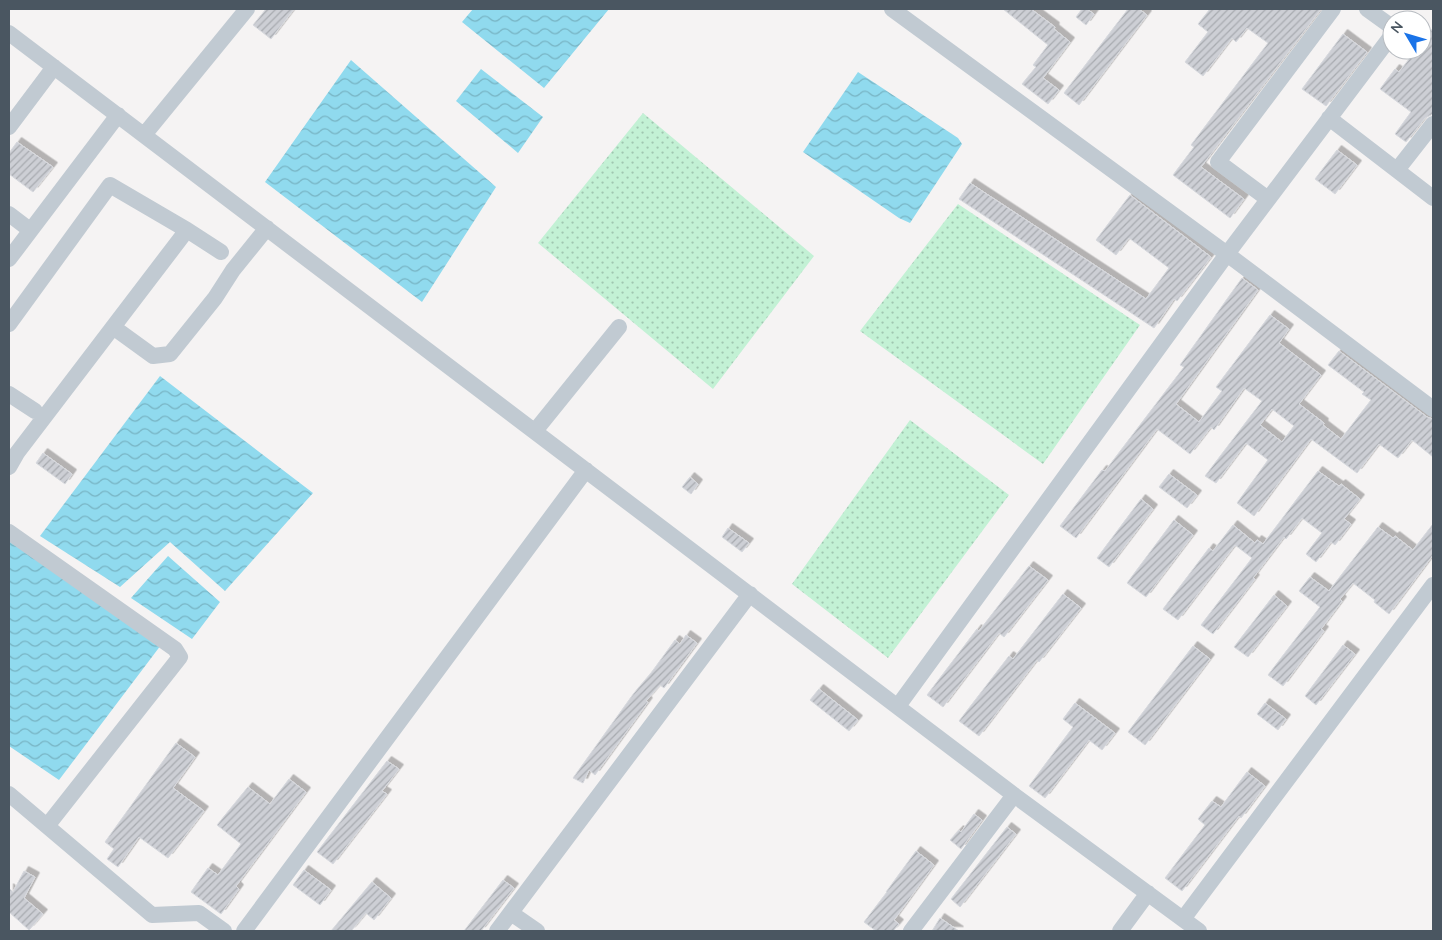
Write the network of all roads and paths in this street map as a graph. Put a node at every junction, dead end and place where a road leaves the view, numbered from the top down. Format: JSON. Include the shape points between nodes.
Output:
{"nodes":[{"id":1,"x":247,"y":9,"type":"edge"},
{"id":2,"x":892,"y":9,"type":"edge"},
{"id":3,"x":1333,"y":9,"type":"edge"},
{"id":4,"x":1367,"y":9,"type":"edge"},
{"id":5,"x":1382,"y":20,"type":"edge"},
{"id":6,"x":9,"y":33,"type":"edge"},
{"id":7,"x":1382,"y":48,"type":"edge"},
{"id":8,"x":54,"y":67,"type":"junction"},
{"id":9,"x":118,"y":115,"type":"junction"},
{"id":10,"x":1329,"y":118,"type":"junction"},
{"id":11,"x":1433,"y":124,"type":"edge"},
{"id":12,"x":9,"y":127,"type":"edge"},
{"id":13,"x":144,"y":135,"type":"junction"},
{"id":14,"x":1397,"y":170,"type":"junction"},
{"id":15,"x":1433,"y":198,"type":"edge"},
{"id":16,"x":1268,"y":199,"type":"junction"},
{"id":17,"x":9,"y":214,"type":"edge"},
{"id":18,"x":267,"y":228,"type":"junction"},
{"id":19,"x":30,"y":230,"type":"junction"},
{"id":20,"x":187,"y":230,"type":"junction"},
{"id":21,"x":221,"y":252,"type":"dead end"},
{"id":22,"x":1226,"y":254,"type":"junction"},
{"id":23,"x":9,"y":259,"type":"edge"},
{"id":24,"x":9,"y":324,"type":"edge"},
{"id":25,"x":619,"y":326,"type":"dead end"},
{"id":26,"x":113,"y":327,"type":"junction"},
{"id":27,"x":9,"y":394,"type":"edge"},
{"id":28,"x":1433,"y":409,"type":"edge"},
{"id":29,"x":35,"y":411,"type":"dead end"},
{"id":30,"x":535,"y":431,"type":"junction"},
{"id":31,"x":9,"y":467,"type":"edge"},
{"id":32,"x":586,"y":470,"type":"junction"},
{"id":33,"x":9,"y":532,"type":"edge"},
{"id":34,"x":1433,"y":585,"type":"edge"},
{"id":35,"x":750,"y":594,"type":"junction"},
{"id":36,"x":898,"y":706,"type":"junction"},
{"id":37,"x":9,"y":794,"type":"edge"},
{"id":38,"x":1014,"y":795,"type":"junction"},
{"id":39,"x":47,"y":826,"type":"junction"},
{"id":40,"x":1148,"y":893,"type":"junction"},
{"id":41,"x":511,"y":913,"type":"junction"},
{"id":42,"x":1183,"y":919,"type":"junction"},
{"id":43,"x":224,"y":931,"type":"edge"},
{"id":44,"x":244,"y":931,"type":"edge"},
{"id":45,"x":497,"y":931,"type":"edge"},
{"id":46,"x":537,"y":931,"type":"edge"},
{"id":47,"x":911,"y":931,"type":"edge"},
{"id":48,"x":1120,"y":931,"type":"edge"},
{"id":49,"x":1199,"y":931,"type":"edge"}],
"edges":[{"from":1,"to":13,"type":"street"},
{"from":2,"to":22,"type":"street"},
{"from":3,"to":16,"type":"street","via":[[1218,162]]},
{"from":4,"to":5,"type":"street"},
{"from":6,"to":8,"type":"street"},
{"from":7,"to":10,"type":"street"},
{"from":8,"to":9,"type":"street"},
{"from":8,"to":12,"type":"street"},
{"from":9,"to":13,"type":"street"},
{"from":9,"to":19,"type":"street"},
{"from":10,"to":14,"type":"street"},
{"from":10,"to":16,"type":"street"},
{"from":11,"to":14,"type":"street"},
{"from":13,"to":18,"type":"street"},
{"from":14,"to":15,"type":"street"},
{"from":16,"to":22,"type":"street"},
{"from":17,"to":19,"type":"street"},
{"from":18,"to":26,"type":"street","via":[[170,354],[153,356]]},
{"from":18,"to":30,"type":"street"},
{"from":19,"to":23,"type":"street"},
{"from":20,"to":21,"type":"street"},
{"from":20,"to":24,"type":"street","via":[[110,185]]},
{"from":20,"to":26,"type":"street"},
{"from":22,"to":28,"type":"street"},
{"from":22,"to":36,"type":"street"},
{"from":25,"to":30,"type":"street"},
{"from":26,"to":31,"type":"street"},
{"from":27,"to":29,"type":"street"},
{"from":30,"to":32,"type":"street"},
{"from":32,"to":35,"type":"street"},
{"from":32,"to":44,"type":"street"},
{"from":33,"to":39,"type":"street","via":[[175,649],[180,657]]},
{"from":34,"to":42,"type":"street"},
{"from":35,"to":36,"type":"street"},
{"from":35,"to":41,"type":"street"},
{"from":36,"to":38,"type":"street"},
{"from":37,"to":39,"type":"street"},
{"from":38,"to":40,"type":"street"},
{"from":38,"to":47,"type":"street"},
{"from":39,"to":43,"type":"street","via":[[152,915],[199,913]]},
{"from":40,"to":42,"type":"street"},
{"from":40,"to":48,"type":"street"},
{"from":41,"to":45,"type":"street"},
{"from":41,"to":46,"type":"street"},
{"from":42,"to":49,"type":"street"}]}
